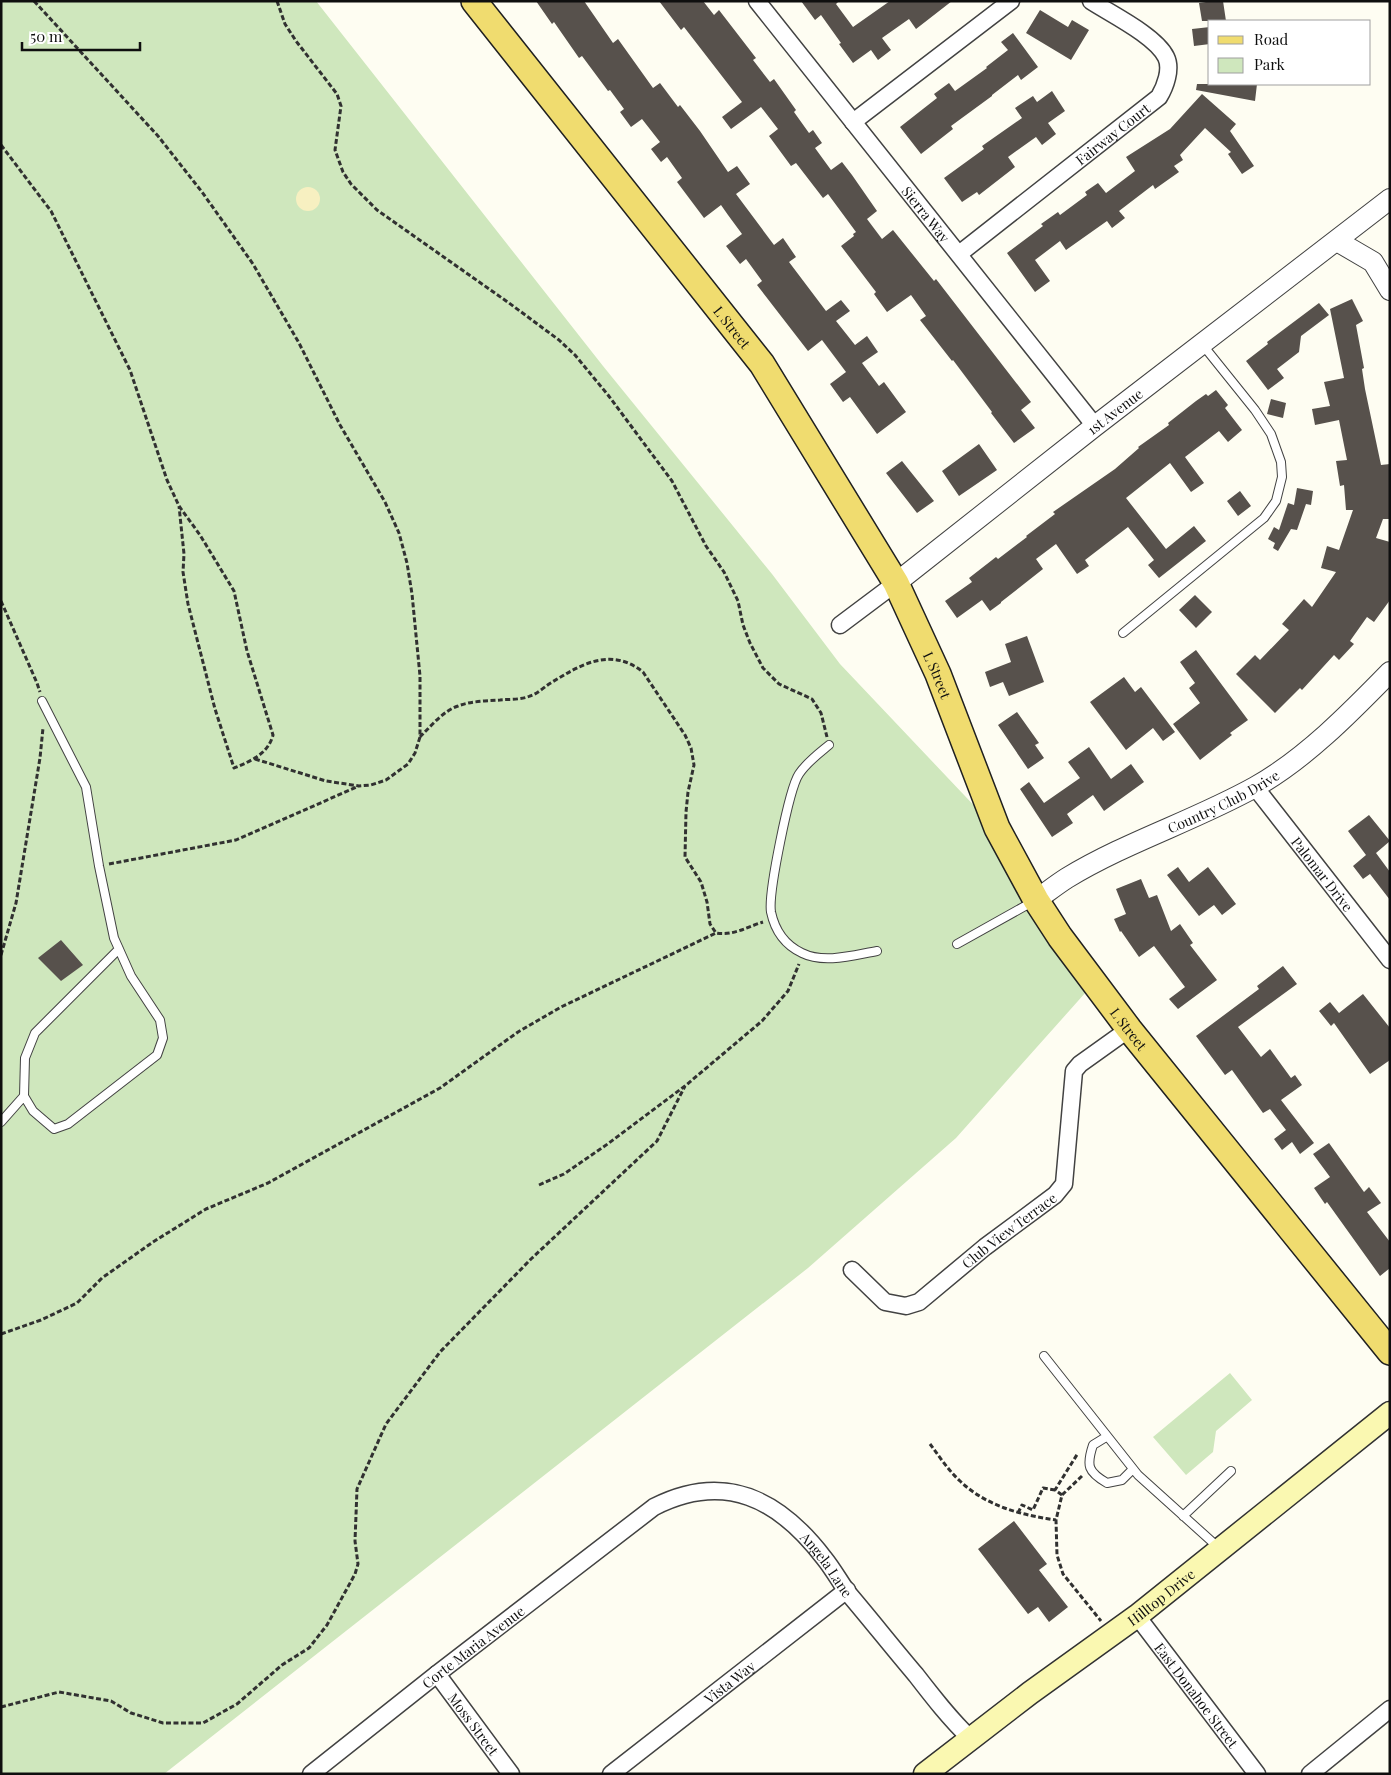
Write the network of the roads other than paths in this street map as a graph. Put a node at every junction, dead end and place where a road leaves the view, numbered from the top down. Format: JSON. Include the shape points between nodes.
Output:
{"nodes":[{"id":1,"x":474,"y":1,"type":"edge"},
{"id":2,"x":757,"y":1,"type":"edge"},
{"id":3,"x":1011,"y":1,"type":"edge"},
{"id":4,"x":1091,"y":1,"type":"edge"},
{"id":5,"x":853,"y":122,"type":"junction"},
{"id":6,"x":1390,"y":199,"type":"edge"},
{"id":7,"x":1337,"y":241,"type":"junction"},
{"id":8,"x":959,"y":254,"type":"junction"},
{"id":9,"x":1390,"y":290,"type":"edge"},
{"id":10,"x":1202,"y":344,"type":"junction"},
{"id":11,"x":1096,"y":426,"type":"junction"},
{"id":12,"x":896,"y":583,"type":"junction"},
{"id":13,"x":840,"y":625,"type":"dead end"},
{"id":14,"x":1122,"y":633,"type":"dead end"},
{"id":15,"x":1390,"y":672,"type":"edge"},
{"id":16,"x":42,"y":701,"type":"road end"},
{"id":17,"x":829,"y":745,"type":"road end"},
{"id":18,"x":1255,"y":787,"type":"junction"},
{"id":19,"x":1036,"y":900,"type":"junction"},
{"id":20,"x":957,"y":944,"type":"dead end"},
{"id":21,"x":119,"y":949,"type":"junction"},
{"id":22,"x":877,"y":952,"type":"dead end"},
{"id":23,"x":1390,"y":960,"type":"edge"},
{"id":24,"x":1129,"y":1029,"type":"junction"},
{"id":25,"x":24,"y":1096,"type":"junction"},
{"id":26,"x":1,"y":1122,"type":"edge"},
{"id":27,"x":852,"y":1270,"type":"dead end"},
{"id":28,"x":1390,"y":1352,"type":"edge"},
{"id":29,"x":1044,"y":1356,"type":"dead end"},
{"id":30,"x":1390,"y":1413,"type":"edge"},
{"id":31,"x":1106,"y":1437,"type":"junction"},
{"id":32,"x":1133,"y":1469,"type":"junction"},
{"id":33,"x":1231,"y":1471,"type":"dead end"},
{"id":34,"x":1183,"y":1516,"type":"junction"},
{"id":35,"x":637,"y":1519,"type":"joint"},
{"id":36,"x":1220,"y":1549,"type":"junction"},
{"id":37,"x":846,"y":1590,"type":"junction"},
{"id":38,"x":1137,"y":1616,"type":"junction"},
{"id":39,"x":437,"y":1674,"type":"junction"},
{"id":40,"x":1390,"y":1709,"type":"edge"},
{"id":41,"x":970,"y":1738,"type":"junction"},
{"id":42,"x":311,"y":1774,"type":"edge"},
{"id":43,"x":511,"y":1774,"type":"edge"},
{"id":44,"x":611,"y":1774,"type":"edge"},
{"id":45,"x":925,"y":1774,"type":"edge"},
{"id":46,"x":1257,"y":1774,"type":"edge"},
{"id":47,"x":1310,"y":1774,"type":"edge"}],
"edges":[{"from":1,"to":12,"type":"main road","name":"L Street","via":[[762,364]]},
{"from":2,"to":5,"type":"street","name":"Sierra Way"},
{"from":3,"to":5,"type":"street"},
{"from":4,"to":8,"type":"street","name":"Fairway Court","via":[[1154,41],[1166,57],[1165,88],[1158,97]]},
{"from":5,"to":8,"type":"street","name":"Sierra Way"},
{"from":6,"to":7,"type":"street","name":"1st Avenue"},
{"from":7,"to":9,"type":"street","via":[[1373,262]]},
{"from":7,"to":10,"type":"street","name":"1st Avenue"},
{"from":8,"to":11,"type":"street","name":"Sierra Way"},
{"from":10,"to":11,"type":"street","name":"1st Avenue"},
{"from":10,"to":14,"type":"lane","via":[[1271,434],[1281,462],[1282,477],[1276,501],[1264,518]]},
{"from":11,"to":12,"type":"street","name":"1st Avenue"},
{"from":12,"to":13,"type":"street","name":"1st Avenue"},
{"from":12,"to":19,"type":"main road","name":"L Street","via":[[938,674],[997,828]]},
{"from":15,"to":18,"type":"street","name":"Country Club Drive","via":[[1340,723]]},
{"from":16,"to":21,"type":"lane","via":[[86,787],[98,866]]},
{"from":17,"to":22,"type":"lane","via":[[810,760],[798,776],[772,886],[771,910],[775,926],[786,942],[803,954],[824,959]]},
{"from":18,"to":19,"type":"street","name":"Country Club Drive","via":[[1084,869]]},
{"from":18,"to":23,"type":"street","name":"Palomar Drive"},
{"from":19,"to":20,"type":"lane"},
{"from":19,"to":24,"type":"main road","name":"L Street"},
{"from":21,"to":25,"type":"lane","via":[[35,1033],[25,1058]]},
{"from":21,"to":25,"type":"lane","via":[[131,976],[160,1020],[163,1038],[157,1055],[68,1124],[54,1130]]},
{"from":24,"to":27,"type":"street","name":"Club View Terrace","via":[[1080,1064],[1074,1072],[1064,1184],[1055,1195],[919,1302],[906,1306],[885,1302]]},
{"from":24,"to":28,"type":"main road","name":"L Street"},
{"from":25,"to":26,"type":"lane"},
{"from":29,"to":31,"type":"lane"},
{"from":30,"to":36,"type":"main road","name":"Hilltop Drive"},
{"from":31,"to":32,"type":"lane"},
{"from":31,"to":32,"type":"lane","via":[[1093,1445],[1088,1460],[1093,1475],[1107,1483],[1122,1480]]},
{"from":32,"to":34,"type":"lane"},
{"from":33,"to":34,"type":"lane"},
{"from":34,"to":36,"type":"lane"},
{"from":35,"to":37,"type":"street","name":"Angela Lane","via":[[654,1506],[682,1494],[712,1490],[742,1494],[788,1518],[824,1558]]},
{"from":35,"to":39,"type":"street","name":"Corte Maria Avenue"},
{"from":36,"to":38,"type":"main road","name":"Hilltop Drive"},
{"from":37,"to":41,"type":"street","name":"Angela Lane"},
{"from":37,"to":44,"type":"street","name":"Vista Way"},
{"from":38,"to":41,"type":"main road","name":"Hilltop Drive"},
{"from":38,"to":46,"type":"street","name":"East Donahoe Street"},
{"from":39,"to":42,"type":"street","name":"Corte Maria Avenue"},
{"from":39,"to":43,"type":"street","name":"Moss Street"},
{"from":40,"to":47,"type":"street"},
{"from":41,"to":45,"type":"main road","name":"Hilltop Drive"}]}
